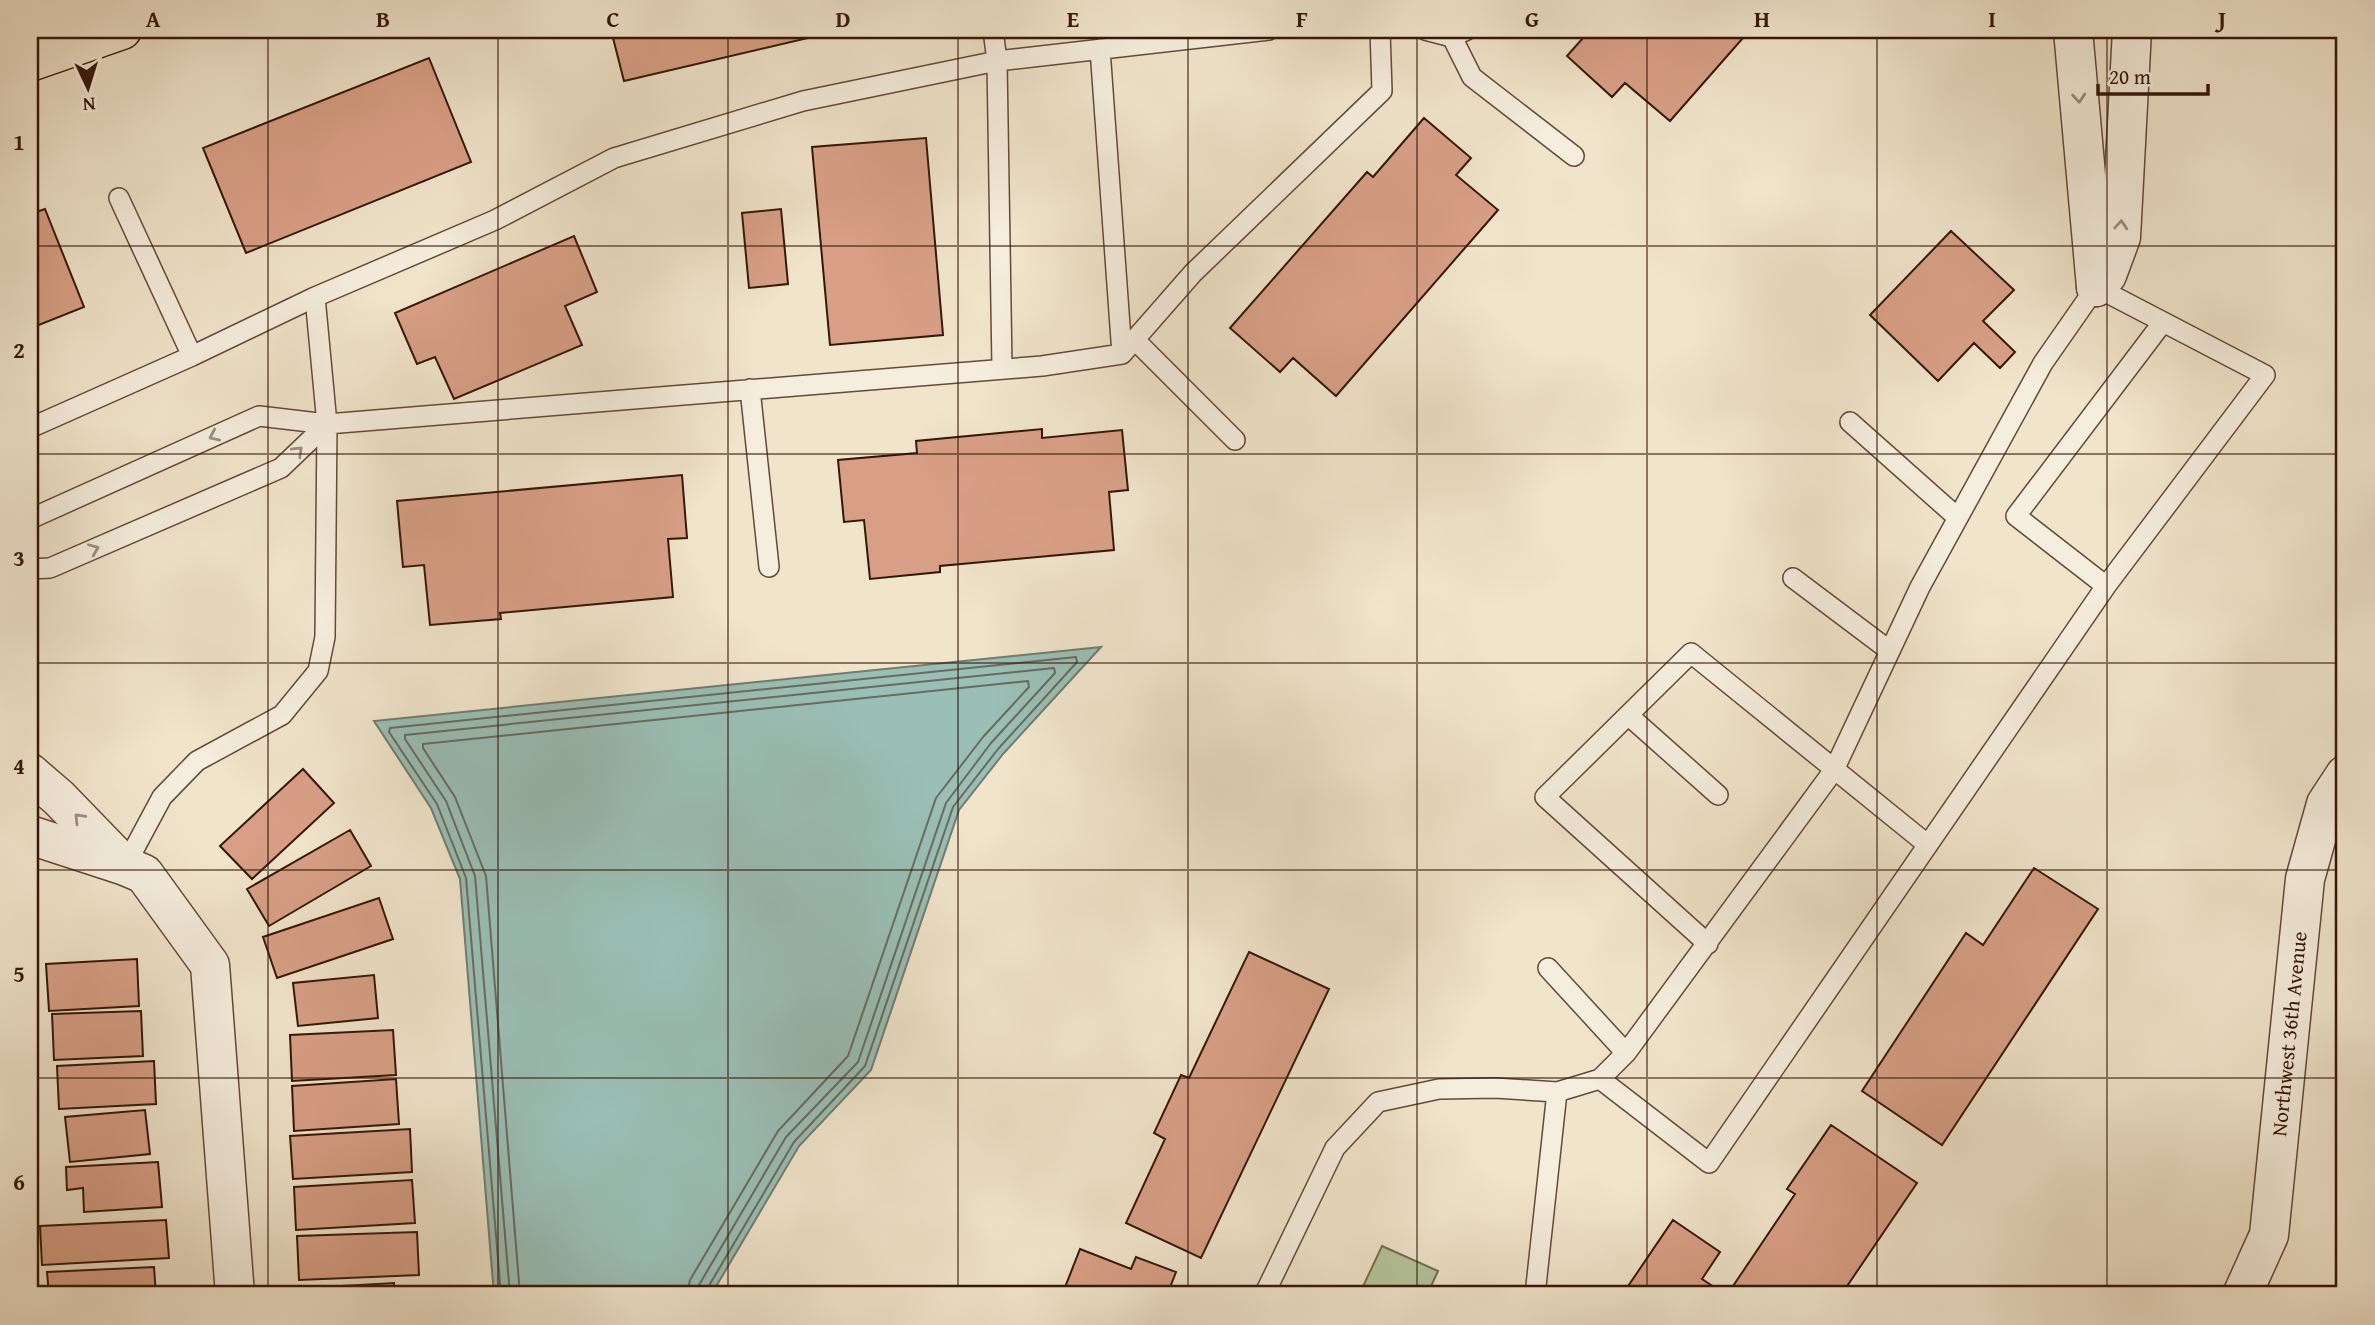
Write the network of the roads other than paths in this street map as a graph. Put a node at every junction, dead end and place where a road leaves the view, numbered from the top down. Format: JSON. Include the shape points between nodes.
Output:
{"nodes":[{"id":1,"x":122,"y":30,"type":"edge"},
{"id":2,"x":993,"y":30,"type":"edge"},
{"id":3,"x":1269,"y":30,"type":"edge"},
{"id":4,"x":1380,"y":30,"type":"edge"},
{"id":5,"x":1425,"y":30,"type":"edge"},
{"id":6,"x":2132,"y":32,"type":"edge"},
{"id":7,"x":1460,"y":34,"type":"edge"},
{"id":8,"x":2074,"y":34,"type":"edge"},
{"id":9,"x":1100,"y":49,"type":"junction"},
{"id":10,"x":997,"y":61,"type":"junction"},
{"id":11,"x":30,"y":62,"type":"edge"},
{"id":12,"x":1574,"y":156,"type":"dead end"},
{"id":13,"x":119,"y":198,"type":"dead end"},
{"id":14,"x":2096,"y":287,"type":"junction"},
{"id":15,"x":315,"y":297,"type":"junction"},
{"id":16,"x":2163,"y":322,"type":"junction"},
{"id":17,"x":1128,"y":347,"type":"junction"},
{"id":18,"x":192,"y":356,"type":"junction"},
{"id":19,"x":1002,"y":368,"type":"junction"},
{"id":20,"x":750,"y":389,"type":"junction"},
{"id":21,"x":1850,"y":422,"type":"dead end"},
{"id":22,"x":327,"y":424,"type":"junction"},
{"id":23,"x":30,"y":428,"type":"edge"},
{"id":24,"x":1236,"y":440,"type":"dead end"},
{"id":25,"x":30,"y":518,"type":"edge"},
{"id":26,"x":1958,"y":518,"type":"junction"},
{"id":27,"x":769,"y":567,"type":"dead end"},
{"id":28,"x":30,"y":569,"type":"edge"},
{"id":29,"x":1793,"y":578,"type":"dead end"},
{"id":30,"x":2106,"y":586,"type":"junction"},
{"id":31,"x":1890,"y":651,"type":"junction"},
{"id":32,"x":1628,"y":715,"type":"junction"},
{"id":33,"x":1834,"y":769,"type":"junction"},
{"id":34,"x":30,"y":773,"type":"edge"},
{"id":35,"x":2345,"y":775,"type":"edge"},
{"id":36,"x":1718,"y":795,"type":"dead end"},
{"id":37,"x":30,"y":835,"type":"edge"},
{"id":38,"x":1928,"y":845,"type":"junction"},
{"id":39,"x":125,"y":866,"type":"junction"},
{"id":40,"x":1708,"y":944,"type":"junction"},
{"id":41,"x":1548,"y":968,"type":"dead end"},
{"id":42,"x":1626,"y":1053,"type":"junction"},
{"id":43,"x":1600,"y":1079,"type":"junction"},
{"id":44,"x":1557,"y":1091,"type":"junction"},
{"id":45,"x":235,"y":1295,"type":"edge"},
{"id":46,"x":1264,"y":1295,"type":"edge"},
{"id":47,"x":1535,"y":1295,"type":"edge"},
{"id":48,"x":2242,"y":1295,"type":"edge"}],
"edges":[{"from":1,"to":11,"type":"main road"},
{"from":2,"to":10,"type":"lane"},
{"from":3,"to":9,"type":"lane"},
{"from":4,"to":17,"type":"lane","via":[[1382,91],[1193,273]]},
{"from":5,"to":7,"type":"lane"},
{"from":6,"to":8,"type":"street"},
{"from":14,"to":6,"type":"street","one_way":true,"via":[[2107,275],[2121,237]]},
{"from":7,"to":12,"type":"lane","via":[[1472,77]]},
{"from":8,"to":14,"type":"street","one_way":true},
{"from":9,"to":10,"type":"lane"},
{"from":9,"to":17,"type":"lane"},
{"from":10,"to":15,"type":"lane","via":[[803,101],[614,158],[495,220]]},
{"from":10,"to":19,"type":"lane"},
{"from":13,"to":18,"type":"lane"},
{"from":14,"to":16,"type":"lane"},
{"from":14,"to":26,"type":"lane","via":[[2043,363]]},
{"from":15,"to":18,"type":"lane"},
{"from":15,"to":22,"type":"lane"},
{"from":16,"to":30,"type":"lane","via":[[2016,516]]},
{"from":16,"to":30,"type":"lane","via":[[2266,375]]},
{"from":17,"to":19,"type":"lane","via":[[1042,366]]},
{"from":17,"to":24,"type":"lane"},
{"from":18,"to":23,"type":"lane"},
{"from":19,"to":20,"type":"lane"},
{"from":20,"to":22,"type":"lane"},
{"from":20,"to":27,"type":"lane"},
{"from":21,"to":26,"type":"lane"},
{"from":22,"to":25,"type":"lane","one_way":true,"via":[[259,416]]},
{"from":28,"to":22,"type":"lane","one_way":true,"via":[[50,568],[281,468]]},
{"from":22,"to":39,"type":"lane","via":[[325,637],[318,671],[282,715],[197,761],[162,797]]},
{"from":26,"to":31,"type":"lane"},
{"from":29,"to":31,"type":"lane"},
{"from":30,"to":38,"type":"lane"},
{"from":31,"to":33,"type":"lane"},
{"from":32,"to":33,"type":"lane","via":[[1691,653]]},
{"from":32,"to":36,"type":"lane"},
{"from":32,"to":40,"type":"lane","via":[[1545,797]]},
{"from":33,"to":38,"type":"lane"},
{"from":33,"to":40,"type":"lane"},
{"from":39,"to":34,"type":"street","one_way":true},
{"from":35,"to":48,"type":"street","name":"Northwest 36th Avenue","via":[[2326,803],[2305,879],[2270,1235]]},
{"from":37,"to":39,"type":"street"},
{"from":38,"to":43,"type":"lane","via":[[1709,1164]]},
{"from":39,"to":45,"type":"street","via":[[145,874],[210,965]]},
{"from":40,"to":42,"type":"lane"},
{"from":41,"to":42,"type":"lane"},
{"from":42,"to":43,"type":"lane"},
{"from":43,"to":44,"type":"lane"},
{"from":44,"to":46,"type":"lane","via":[[1439,1089],[1378,1102],[1335,1148]]},
{"from":44,"to":47,"type":"lane"}]}
